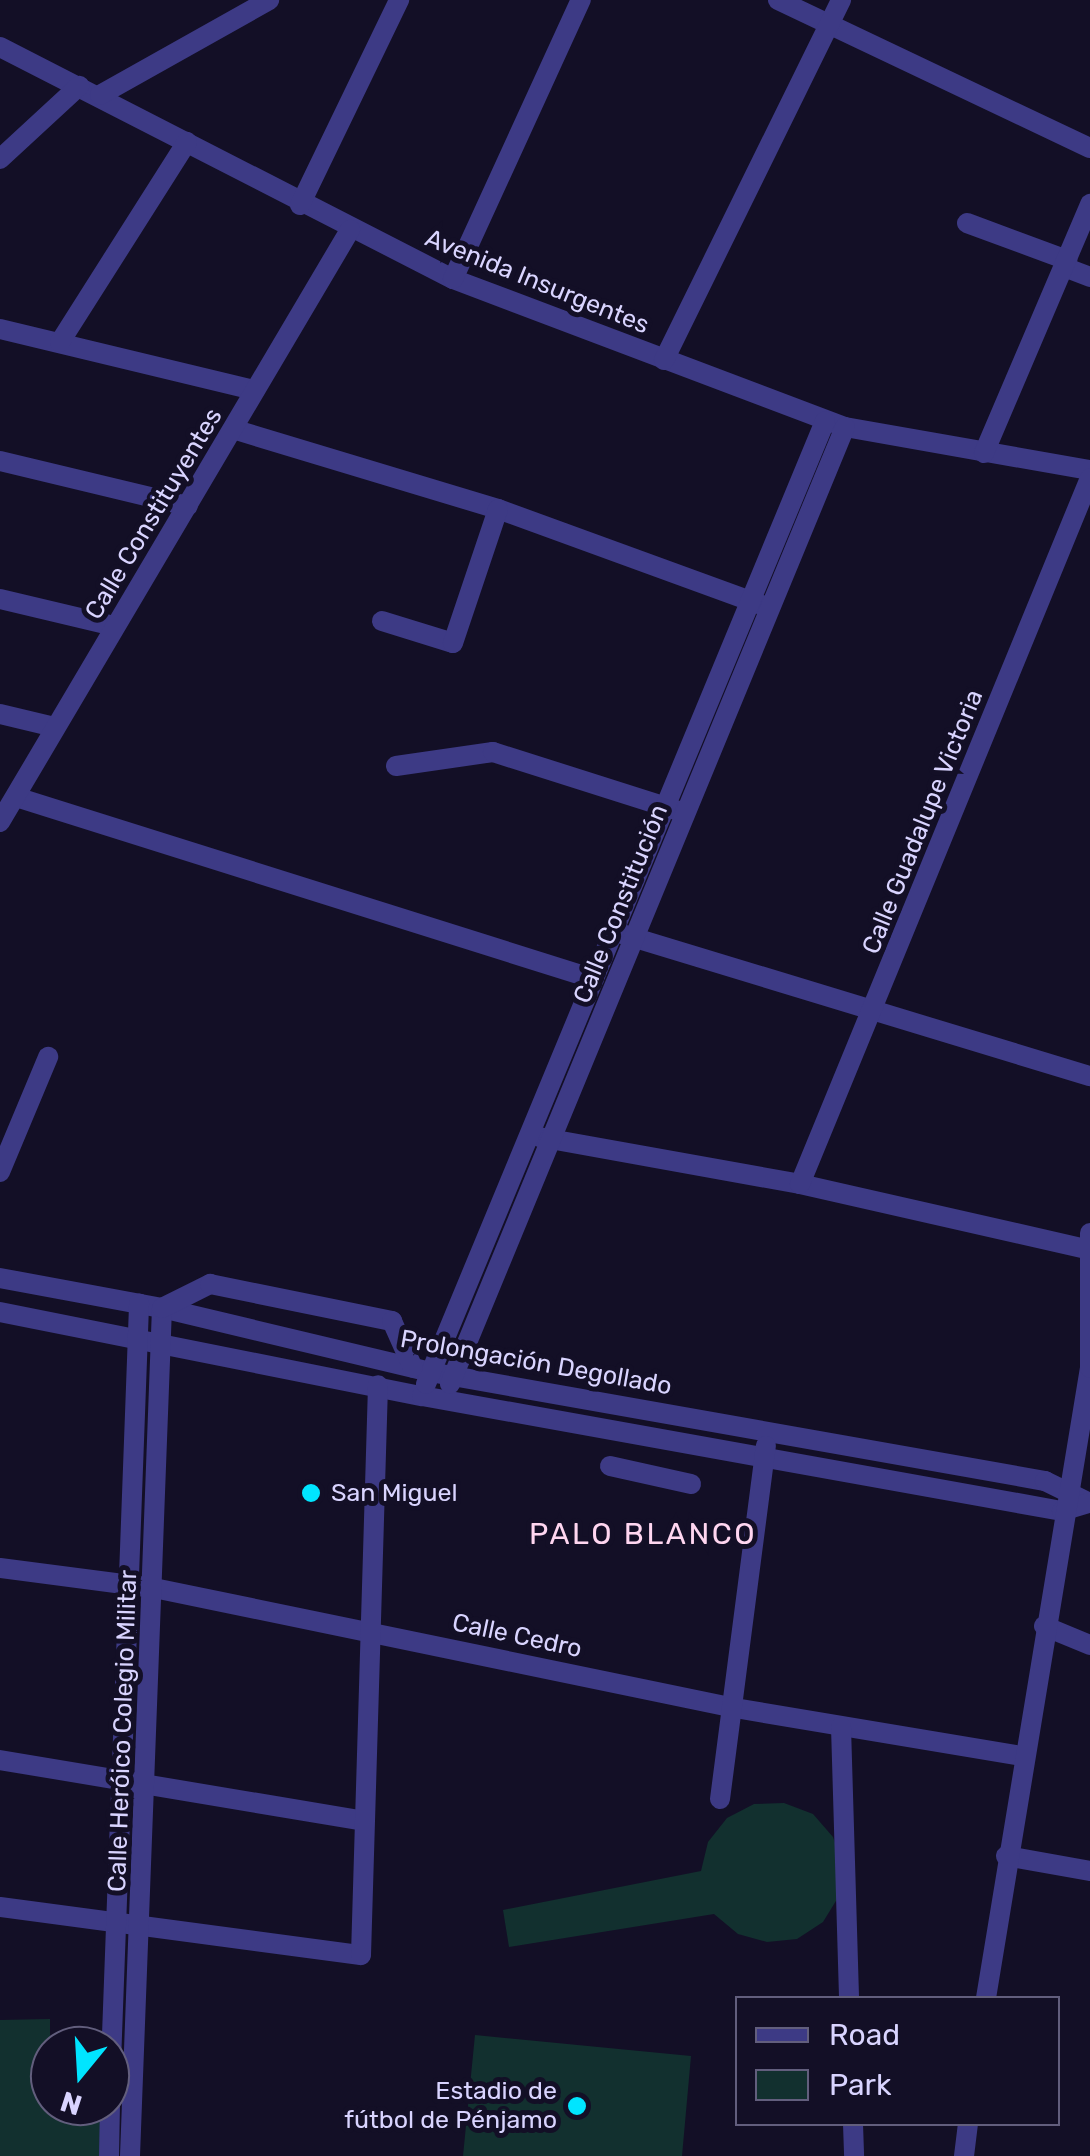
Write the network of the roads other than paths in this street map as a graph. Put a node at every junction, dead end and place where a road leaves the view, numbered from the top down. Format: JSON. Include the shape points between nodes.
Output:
{"nodes":[{"id":1,"x":268,"y":0,"type":"edge"},
{"id":2,"x":399,"y":0,"type":"edge"},
{"id":3,"x":581,"y":0,"type":"edge"},
{"id":4,"x":778,"y":0,"type":"edge"},
{"id":5,"x":841,"y":0,"type":"edge"},
{"id":6,"x":829,"y":24,"type":"junction"},
{"id":7,"x":0,"y":47,"type":"edge"},
{"id":8,"x":79,"y":86,"type":"junction"},
{"id":9,"x":100,"y":96,"type":"junction"},
{"id":10,"x":187,"y":142,"type":"junction"},
{"id":11,"x":1090,"y":148,"type":"edge"},
{"id":12,"x":0,"y":160,"type":"edge"},
{"id":13,"x":300,"y":204,"type":"junction"},
{"id":14,"x":1090,"y":204,"type":"edge"},
{"id":15,"x":967,"y":222,"type":"dead end"},
{"id":16,"x":350,"y":230,"type":"junction"},
{"id":17,"x":1065,"y":263,"type":"junction"},
{"id":18,"x":1090,"y":277,"type":"edge"},
{"id":19,"x":453,"y":279,"type":"junction"},
{"id":20,"x":0,"y":330,"type":"edge"},
{"id":21,"x":60,"y":342,"type":"junction"},
{"id":22,"x":664,"y":360,"type":"junction"},
{"id":23,"x":255,"y":390,"type":"junction"},
{"id":24,"x":835,"y":424,"type":"junction"},
{"id":25,"x":236,"y":430,"type":"junction"},
{"id":26,"x":984,"y":453,"type":"junction"},
{"id":27,"x":0,"y":461,"type":"edge"},
{"id":28,"x":1090,"y":470,"type":"edge"},
{"id":29,"x":1090,"y":478,"type":"edge"},
{"id":30,"x":188,"y":506,"type":"junction"},
{"id":31,"x":498,"y":509,"type":"junction"},
{"id":32,"x":0,"y":599,"type":"edge"},
{"id":33,"x":761,"y":605,"type":"junction"},
{"id":34,"x":382,"y":621,"type":"dead end"},
{"id":35,"x":114,"y":626,"type":"junction"},
{"id":36,"x":0,"y":714,"type":"edge"},
{"id":37,"x":54,"y":727,"type":"junction"},
{"id":38,"x":396,"y":766,"type":"dead end"},
{"id":39,"x":16,"y":797,"type":"junction"},
{"id":40,"x":677,"y":811,"type":"junction"},
{"id":41,"x":0,"y":822,"type":"edge"},
{"id":42,"x":624,"y":935,"type":"junction"},
{"id":43,"x":594,"y":979,"type":"junction"},
{"id":44,"x":872,"y":1012,"type":"junction"},
{"id":45,"x":48,"y":1057,"type":"dead end"},
{"id":46,"x":1090,"y":1076,"type":"edge"},
{"id":47,"x":527,"y":1134,"type":"junction"},
{"id":48,"x":552,"y":1140,"type":"junction"},
{"id":49,"x":0,"y":1172,"type":"edge"},
{"id":50,"x":800,"y":1184,"type":"junction"},
{"id":51,"x":1089,"y":1244,"type":"edge"},
{"id":52,"x":0,"y":1278,"type":"edge"},
{"id":53,"x":139,"y":1304,"type":"junction"},
{"id":54,"x":162,"y":1308,"type":"junction"},
{"id":55,"x":0,"y":1312,"type":"edge"},
{"id":56,"x":148,"y":1339,"type":"junction"},
{"id":57,"x":422,"y":1370,"type":"junction"},
{"id":58,"x":453,"y":1376,"type":"junction"},
{"id":59,"x":378,"y":1385,"type":"junction"},
{"id":60,"x":422,"y":1396,"type":"junction"},
{"id":61,"x":443,"y":1400,"type":"junction"},
{"id":62,"x":769,"y":1429,"type":"junction"},
{"id":63,"x":657,"y":1436,"type":"junction"},
{"id":64,"x":764,"y":1456,"type":"junction"},
{"id":65,"x":610,"y":1466,"type":"dead end"},
{"id":66,"x":652,"y":1474,"type":"junction"},
{"id":67,"x":691,"y":1484,"type":"dead end"},
{"id":68,"x":1066,"y":1486,"type":"junction"},
{"id":69,"x":1090,"y":1503,"type":"edge"},
{"id":70,"x":1062,"y":1511,"type":"junction"},
{"id":71,"x":0,"y":1568,"type":"edge"},
{"id":72,"x":126,"y":1586,"type":"junction"},
{"id":73,"x":154,"y":1588,"type":"junction"},
{"id":74,"x":1044,"y":1626,"type":"junction"},
{"id":75,"x":374,"y":1630,"type":"junction"},
{"id":76,"x":1090,"y":1644,"type":"edge"},
{"id":77,"x":735,"y":1708,"type":"junction"},
{"id":78,"x":840,"y":1727,"type":"junction"},
{"id":79,"x":1023,"y":1756,"type":"junction"},
{"id":80,"x":0,"y":1760,"type":"edge"},
{"id":81,"x":116,"y":1781,"type":"junction"},
{"id":82,"x":146,"y":1786,"type":"junction"},
{"id":83,"x":720,"y":1798,"type":"dead end"},
{"id":84,"x":364,"y":1821,"type":"junction"},
{"id":85,"x":1006,"y":1856,"type":"junction"},
{"id":86,"x":1090,"y":1872,"type":"edge"},
{"id":87,"x":0,"y":1907,"type":"edge"},
{"id":88,"x":113,"y":1922,"type":"junction"},
{"id":89,"x":142,"y":1925,"type":"junction"},
{"id":90,"x":849,"y":1996,"type":"edge"},
{"id":91,"x":986,"y":1996,"type":"edge"},
{"id":92,"x":111,"y":2026,"type":"edge"},
{"id":93,"x":110,"y":2126,"type":"edge"},
{"id":94,"x":853,"y":2126,"type":"edge"},
{"id":95,"x":968,"y":2126,"type":"edge"},
{"id":96,"x":109,"y":2156,"type":"edge"},
{"id":97,"x":130,"y":2156,"type":"edge"},
{"id":98,"x":854,"y":2156,"type":"edge"},
{"id":99,"x":964,"y":2156,"type":"edge"}],
"edges":[{"from":1,"to":9,"type":"street"},
{"from":2,"to":13,"type":"street"},
{"from":3,"to":19,"type":"street"},
{"from":4,"to":6,"type":"street"},
{"from":5,"to":6,"type":"street"},
{"from":6,"to":11,"type":"street"},
{"from":6,"to":22,"type":"street"},
{"from":7,"to":8,"type":"street","name":"Avenida Insurgentes"},
{"from":8,"to":9,"type":"street","name":"Avenida Insurgentes"},
{"from":8,"to":12,"type":"street"},
{"from":9,"to":10,"type":"street","name":"Avenida Insurgentes"},
{"from":10,"to":13,"type":"street","name":"Avenida Insurgentes"},
{"from":10,"to":21,"type":"street"},
{"from":13,"to":16,"type":"street","name":"Avenida Insurgentes"},
{"from":14,"to":17,"type":"street"},
{"from":15,"to":17,"type":"street"},
{"from":16,"to":19,"type":"street","name":"Avenida Insurgentes"},
{"from":16,"to":23,"type":"street","name":"Calle Constituyentes"},
{"from":17,"to":18,"type":"street"},
{"from":17,"to":26,"type":"street"},
{"from":19,"to":22,"type":"street","name":"Avenida Insurgentes"},
{"from":20,"to":21,"type":"street"},
{"from":21,"to":23,"type":"street"},
{"from":22,"to":24,"type":"street","name":"Avenida Insurgentes"},
{"from":23,"to":25,"type":"street","name":"Calle Constituyentes"},
{"from":24,"to":26,"type":"street","name":"Avenida Insurgentes"},
{"from":24,"to":33,"type":"street","name":"Calle Constitución"},
{"from":25,"to":30,"type":"street","name":"Calle Constituyentes"},
{"from":25,"to":31,"type":"street"},
{"from":26,"to":28,"type":"street","name":"Avenida Insurgentes"},
{"from":27,"to":30,"type":"street"},
{"from":29,"to":44,"type":"street","name":"Calle Guadalupe Victoria"},
{"from":30,"to":35,"type":"street","name":"Calle Constituyentes"},
{"from":31,"to":33,"type":"street"},
{"from":31,"to":34,"type":"street","via":[[453,642]]},
{"from":32,"to":35,"type":"street"},
{"from":33,"to":40,"type":"street","name":"Calle Constitución"},
{"from":35,"to":37,"type":"street","name":"Calle Constituyentes"},
{"from":36,"to":37,"type":"street"},
{"from":37,"to":39,"type":"street","name":"Calle Constituyentes"},
{"from":38,"to":40,"type":"street","via":[[493,752]]},
{"from":39,"to":41,"type":"street","name":"Calle Constituyentes"},
{"from":39,"to":43,"type":"street","name":"Calle Constitución"},
{"from":40,"to":42,"type":"street","name":"Calle Constitución"},
{"from":42,"to":43,"type":"street","name":"Calle Constitución"},
{"from":42,"to":44,"type":"street"},
{"from":42,"to":48,"type":"street","name":"Calle Constitución"},
{"from":43,"to":47,"type":"street","name":"Calle Constitución"},
{"from":44,"to":46,"type":"street"},
{"from":44,"to":50,"type":"street","name":"Calle Guadalupe Victoria"},
{"from":45,"to":49,"type":"street"},
{"from":47,"to":48,"type":"street"},
{"from":47,"to":57,"type":"street","name":"Calle Constitución"},
{"from":48,"to":50,"type":"street"},
{"from":48,"to":58,"type":"street","name":"Calle Constitución"},
{"from":50,"to":51,"type":"street"},
{"from":51,"to":68,"type":"street","via":[[1090,1368]]},
{"from":52,"to":53,"type":"street","name":"Prolongación Degollado"},
{"from":53,"to":54,"type":"street","name":"Prolongación Degollado"},
{"from":53,"to":56,"type":"street","name":"Calle Heróico Colegio Militar"},
{"from":54,"to":56,"type":"street","name":"Calle Heróico Colegio Militar"},
{"from":54,"to":57,"type":"street","name":"Prolongación Degollado"},
{"from":54,"to":57,"type":"street","via":[[210,1284],[392,1321]]},
{"from":55,"to":56,"type":"street","name":"Prolongación Degollado"},
{"from":56,"to":59,"type":"street","name":"Prolongación Degollado"},
{"from":56,"to":72,"type":"street","name":"Calle Heróico Colegio Militar"},
{"from":56,"to":73,"type":"street","name":"Calle Heróico Colegio Militar"},
{"from":57,"to":58,"type":"street","name":"Prolongación Degollado"},
{"from":57,"to":60,"type":"street","name":"Calle Constitución"},
{"from":58,"to":61,"type":"street","name":"Calle Constitución"},
{"from":58,"to":62,"type":"street","name":"Prolongación Degollado"},
{"from":59,"to":60,"type":"street","name":"Prolongación Degollado"},
{"from":59,"to":75,"type":"street"},
{"from":60,"to":61,"type":"street","name":"Prolongación Degollado"},
{"from":61,"to":63,"type":"street","name":"Prolongación Degollado"},
{"from":62,"to":64,"type":"street"},
{"from":62,"to":68,"type":"street","name":"Prolongación Degollado"},
{"from":63,"to":64,"type":"street","name":"Prolongación Degollado"},
{"from":63,"to":66,"type":"street"},
{"from":64,"to":70,"type":"street","name":"Prolongación Degollado"},
{"from":64,"to":77,"type":"street"},
{"from":65,"to":66,"type":"street"},
{"from":66,"to":67,"type":"street"},
{"from":68,"to":69,"type":"street"},
{"from":68,"to":70,"type":"street"},
{"from":69,"to":70,"type":"street"},
{"from":70,"to":74,"type":"street"},
{"from":71,"to":72,"type":"street","name":"Calle Cedro"},
{"from":72,"to":73,"type":"street","name":"Calle Cedro"},
{"from":72,"to":81,"type":"street","name":"Calle Heróico Colegio Militar"},
{"from":73,"to":75,"type":"street","name":"Calle Cedro"},
{"from":73,"to":82,"type":"street","name":"Calle Heróico Colegio Militar"},
{"from":74,"to":76,"type":"street"},
{"from":74,"to":79,"type":"street"},
{"from":75,"to":77,"type":"street","name":"Calle Cedro"},
{"from":75,"to":84,"type":"street"},
{"from":77,"to":78,"type":"street","name":"Calle Cedro"},
{"from":77,"to":83,"type":"street"},
{"from":78,"to":79,"type":"street","name":"Calle Cedro"},
{"from":78,"to":90,"type":"street"},
{"from":79,"to":85,"type":"street"},
{"from":80,"to":81,"type":"street"},
{"from":81,"to":82,"type":"street"},
{"from":81,"to":88,"type":"street","name":"Calle Heróico Colegio Militar"},
{"from":82,"to":84,"type":"street"},
{"from":82,"to":89,"type":"street","name":"Calle Heróico Colegio Militar"},
{"from":84,"to":89,"type":"street","via":[[361,1955]]},
{"from":85,"to":86,"type":"street"},
{"from":85,"to":91,"type":"street"},
{"from":87,"to":88,"type":"street"},
{"from":88,"to":89,"type":"street"},
{"from":88,"to":92,"type":"street","name":"Calle Heróico Colegio Militar"},
{"from":89,"to":97,"type":"street","name":"Calle Heróico Colegio Militar"},
{"from":93,"to":96,"type":"street"},
{"from":94,"to":98,"type":"street"},
{"from":95,"to":99,"type":"street"}]}
